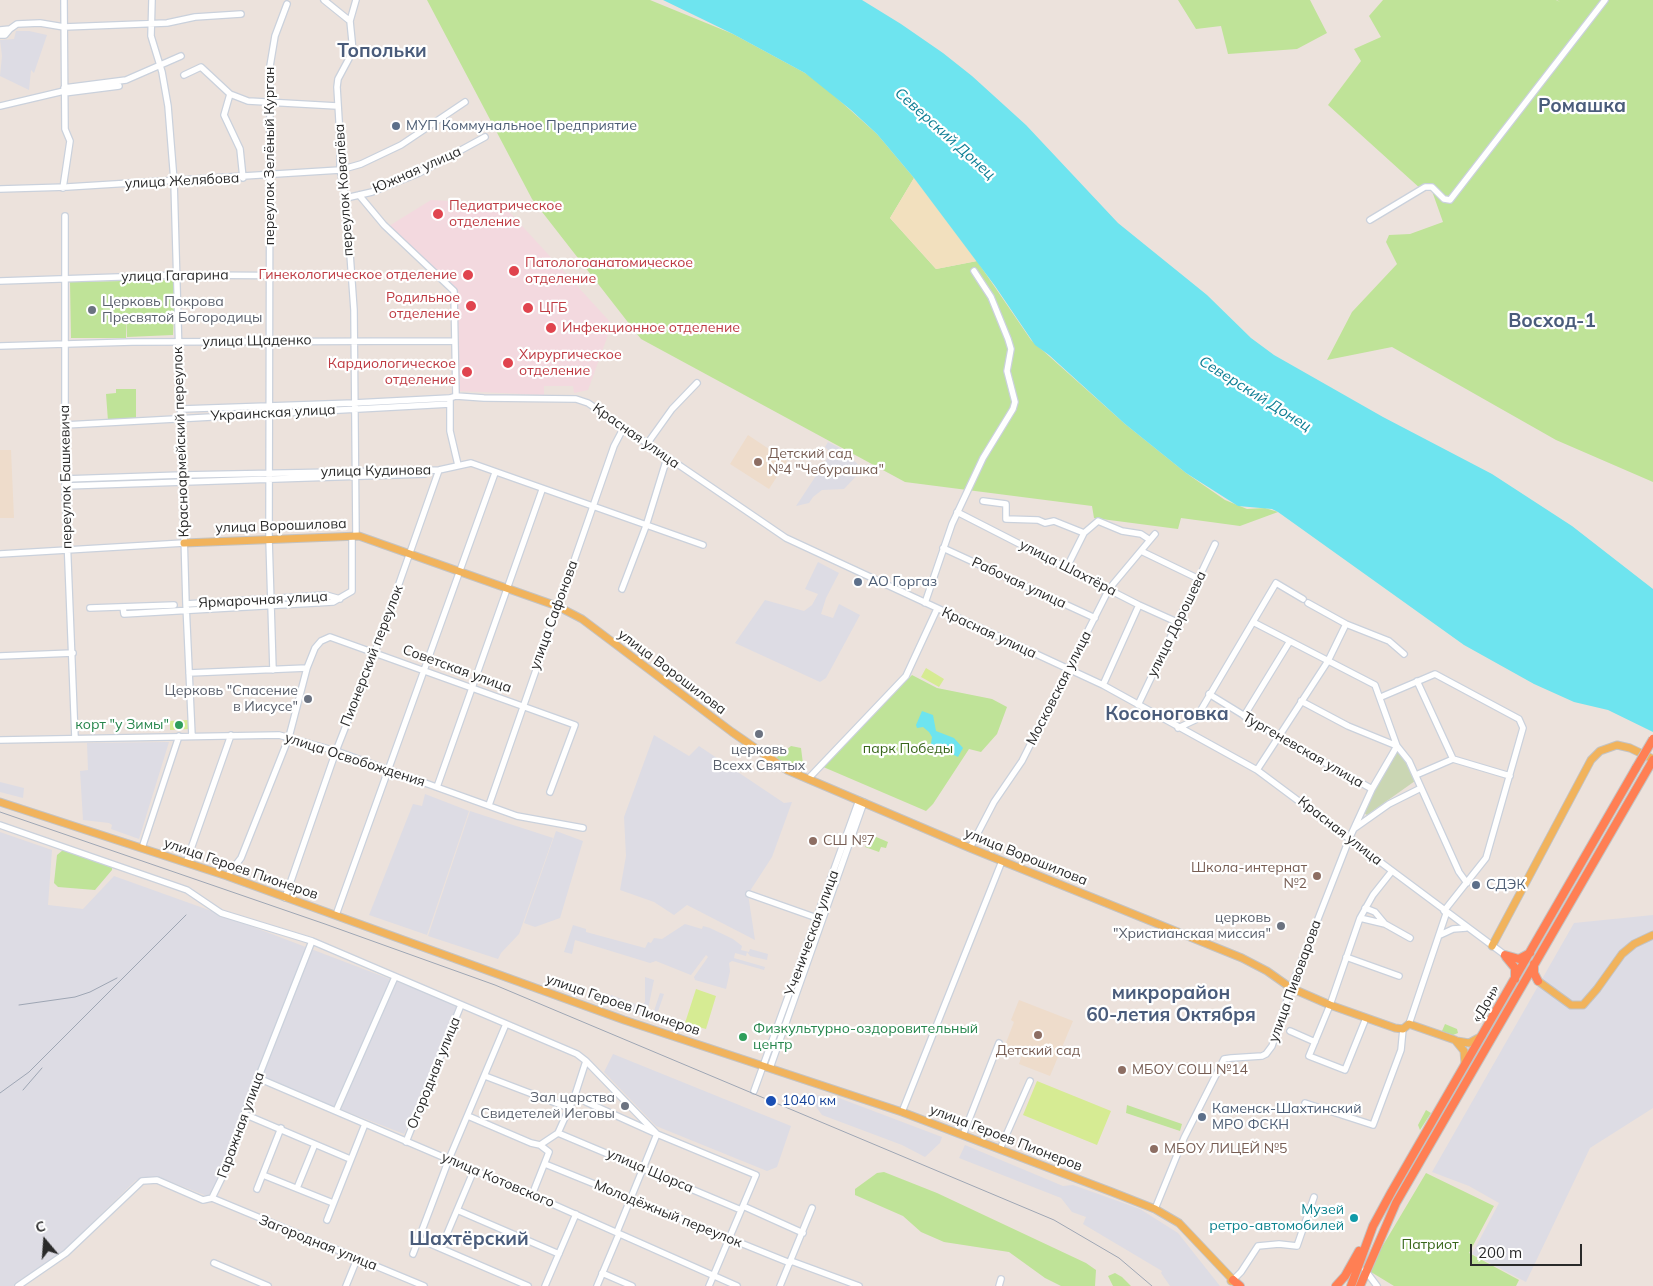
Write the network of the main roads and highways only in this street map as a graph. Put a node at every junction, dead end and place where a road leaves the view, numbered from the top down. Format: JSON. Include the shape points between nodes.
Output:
{"nodes":[{"id":1,"x":184,"y":543,"type":"road end"},
{"id":2,"x":1653,"y":739,"type":"edge"},
{"id":3,"x":1653,"y":759,"type":"edge"},
{"id":4,"x":0,"y":802,"type":"edge"},
{"id":5,"x":1653,"y":935,"type":"edge"},
{"id":6,"x":1492,"y":946,"type":"road end"},
{"id":7,"x":1532,"y":952,"type":"junction"},
{"id":8,"x":1534,"y":962,"type":"junction"},
{"id":9,"x":1538,"y":981,"type":"junction"},
{"id":10,"x":1519,"y":982,"type":"junction"},
{"id":11,"x":1483,"y":1035,"type":"junction"},
{"id":12,"x":1455,"y":1040,"type":"junction"},
{"id":13,"x":1465,"y":1067,"type":"junction"},
{"id":14,"x":1373,"y":1226,"type":"junction"},
{"id":15,"x":1235,"y":1284,"type":"edge"},
{"id":16,"x":1336,"y":1286,"type":"edge"},
{"id":17,"x":1352,"y":1286,"type":"edge"},
{"id":18,"x":1360,"y":1286,"type":"edge"}],
"edges":[{"from":1,"to":12,"type":"main road","name":"улица Ворошилова","via":[[354,536],[557,606],[586,622],[769,759],[808,779],[1242,958],[1291,988],[1330,1005],[1366,1018]]},
{"from":2,"to":7,"type":"highway","name":"«Дон»","bridge":true},
{"from":3,"to":6,"type":"main road","via":[[1618,746],[1600,751],[1590,760]]},
{"from":3,"to":8,"type":"highway","name":"«Дон»"},
{"from":4,"to":15,"type":"main road","name":"улица Героев Пионеров","via":[[227,876],[624,1020],[902,1112],[1155,1209],[1184,1227]]},
{"from":5,"to":9,"type":"main road","via":[[1622,954],[1583,1005],[1571,1004]]},
{"from":7,"to":10,"type":"highway","name":"«Дон»"},
{"from":7,"to":10,"type":"highway","via":[[1519,959],[1505,955],[1513,964]]},
{"from":8,"to":9,"type":"highway"},
{"from":8,"to":10,"type":"highway","name":"«Дон»"},
{"from":9,"to":10,"type":"highway"},
{"from":10,"to":11,"type":"highway","name":"«Дон»"},
{"from":10,"to":18,"type":"highway","name":"«Дон»","via":[[1396,1203]]},
{"from":11,"to":12,"type":"main road","via":[[1468,1043]]},
{"from":11,"to":13,"type":"highway","name":"«Дон»"},
{"from":12,"to":13,"type":"main road","via":[[1464,1051]]},
{"from":13,"to":14,"type":"highway","name":"«Дон»"},
{"from":14,"to":16,"type":"highway"},
{"from":14,"to":17,"type":"highway","name":"«Дон»"}]}
